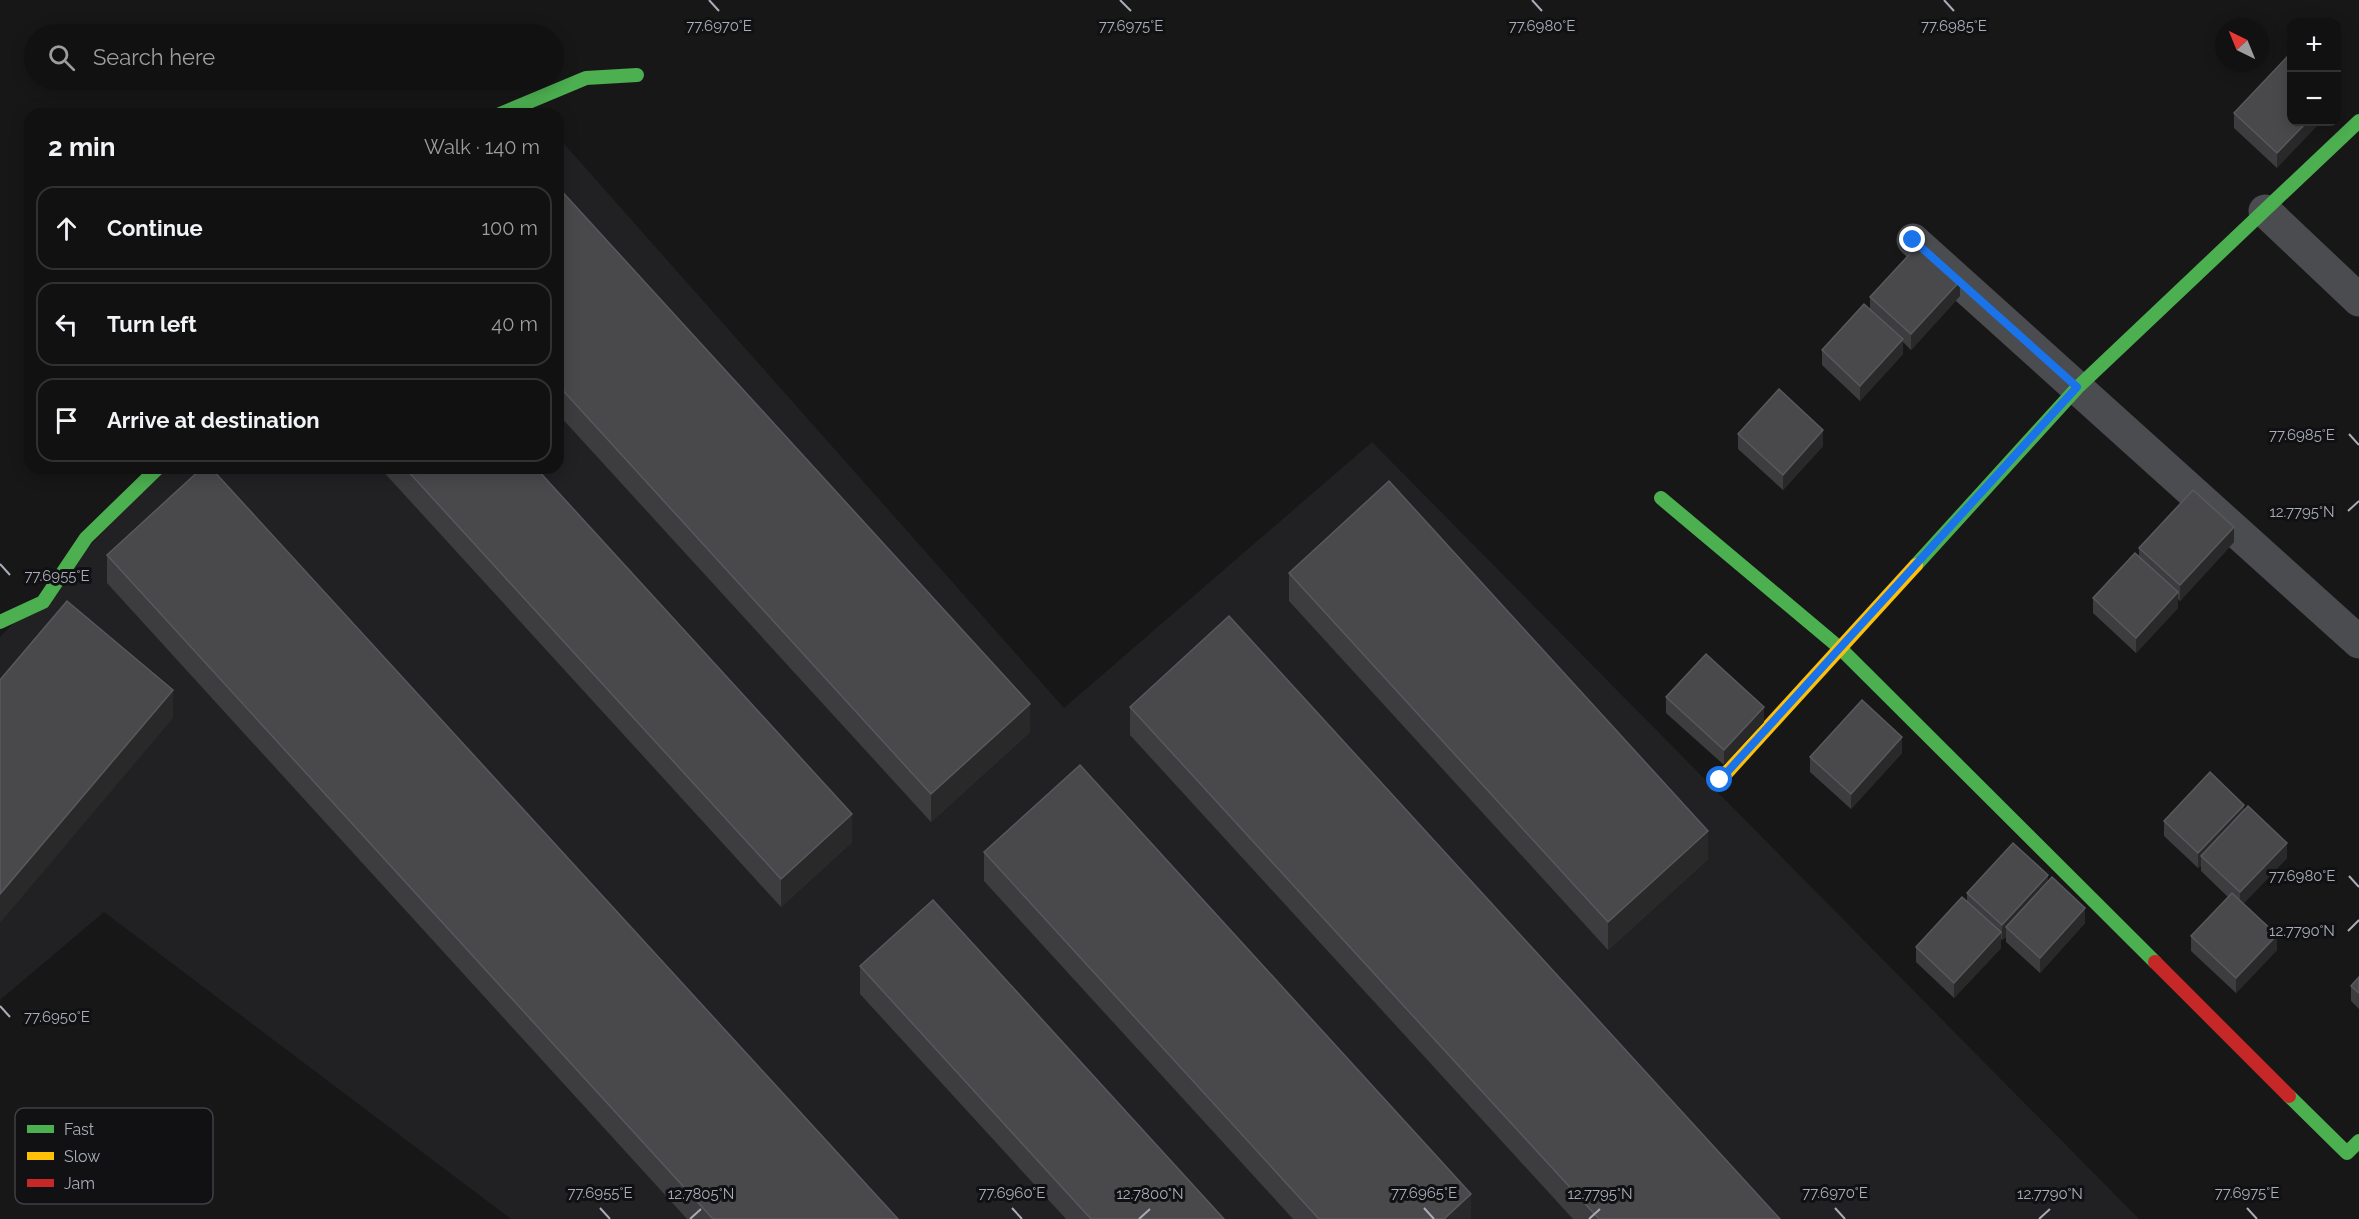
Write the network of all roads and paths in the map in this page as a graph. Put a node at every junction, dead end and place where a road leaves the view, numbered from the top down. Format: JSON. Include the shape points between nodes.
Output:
{"nodes":[{"id":1,"x":637,"y":75,"type":"dead end"},
{"id":2,"x":564,"y":87,"type":"edge"},
{"id":3,"x":557,"y":90,"type":"edge"},
{"id":4,"x":514,"y":108,"type":"edge"},
{"id":5,"x":2359,"y":121,"type":"edge"},
{"id":6,"x":2265,"y":211,"type":"junction"},
{"id":7,"x":1913,"y":240,"type":"dead end"},
{"id":8,"x":2359,"y":300,"type":"edge"},
{"id":9,"x":2077,"y":387,"type":"junction"},
{"id":10,"x":152,"y":474,"type":"edge"},
{"id":11,"x":1660,"y":498,"type":"dead end"},
{"id":12,"x":0,"y":622,"type":"edge"},
{"id":13,"x":2359,"y":642,"type":"edge"},
{"id":14,"x":1841,"y":649,"type":"junction"},
{"id":15,"x":1720,"y":780,"type":"dead end"},
{"id":16,"x":2359,"y":1141,"type":"edge"}],
"edges":[{"from":1,"to":2,"type":"street","via":[[586,78]]},
{"from":3,"to":4,"type":"street"},
{"from":5,"to":6,"type":"street"},
{"from":6,"to":8,"type":"street"},
{"from":6,"to":9,"type":"street"},
{"from":7,"to":9,"type":"street"},
{"from":9,"to":13,"type":"street"},
{"from":9,"to":14,"type":"street"},
{"from":10,"to":12,"type":"street","via":[[86,538],[43,602]]},
{"from":11,"to":14,"type":"street"},
{"from":14,"to":15,"type":"street"},
{"from":14,"to":16,"type":"street","via":[[2348,1153]]}]}
